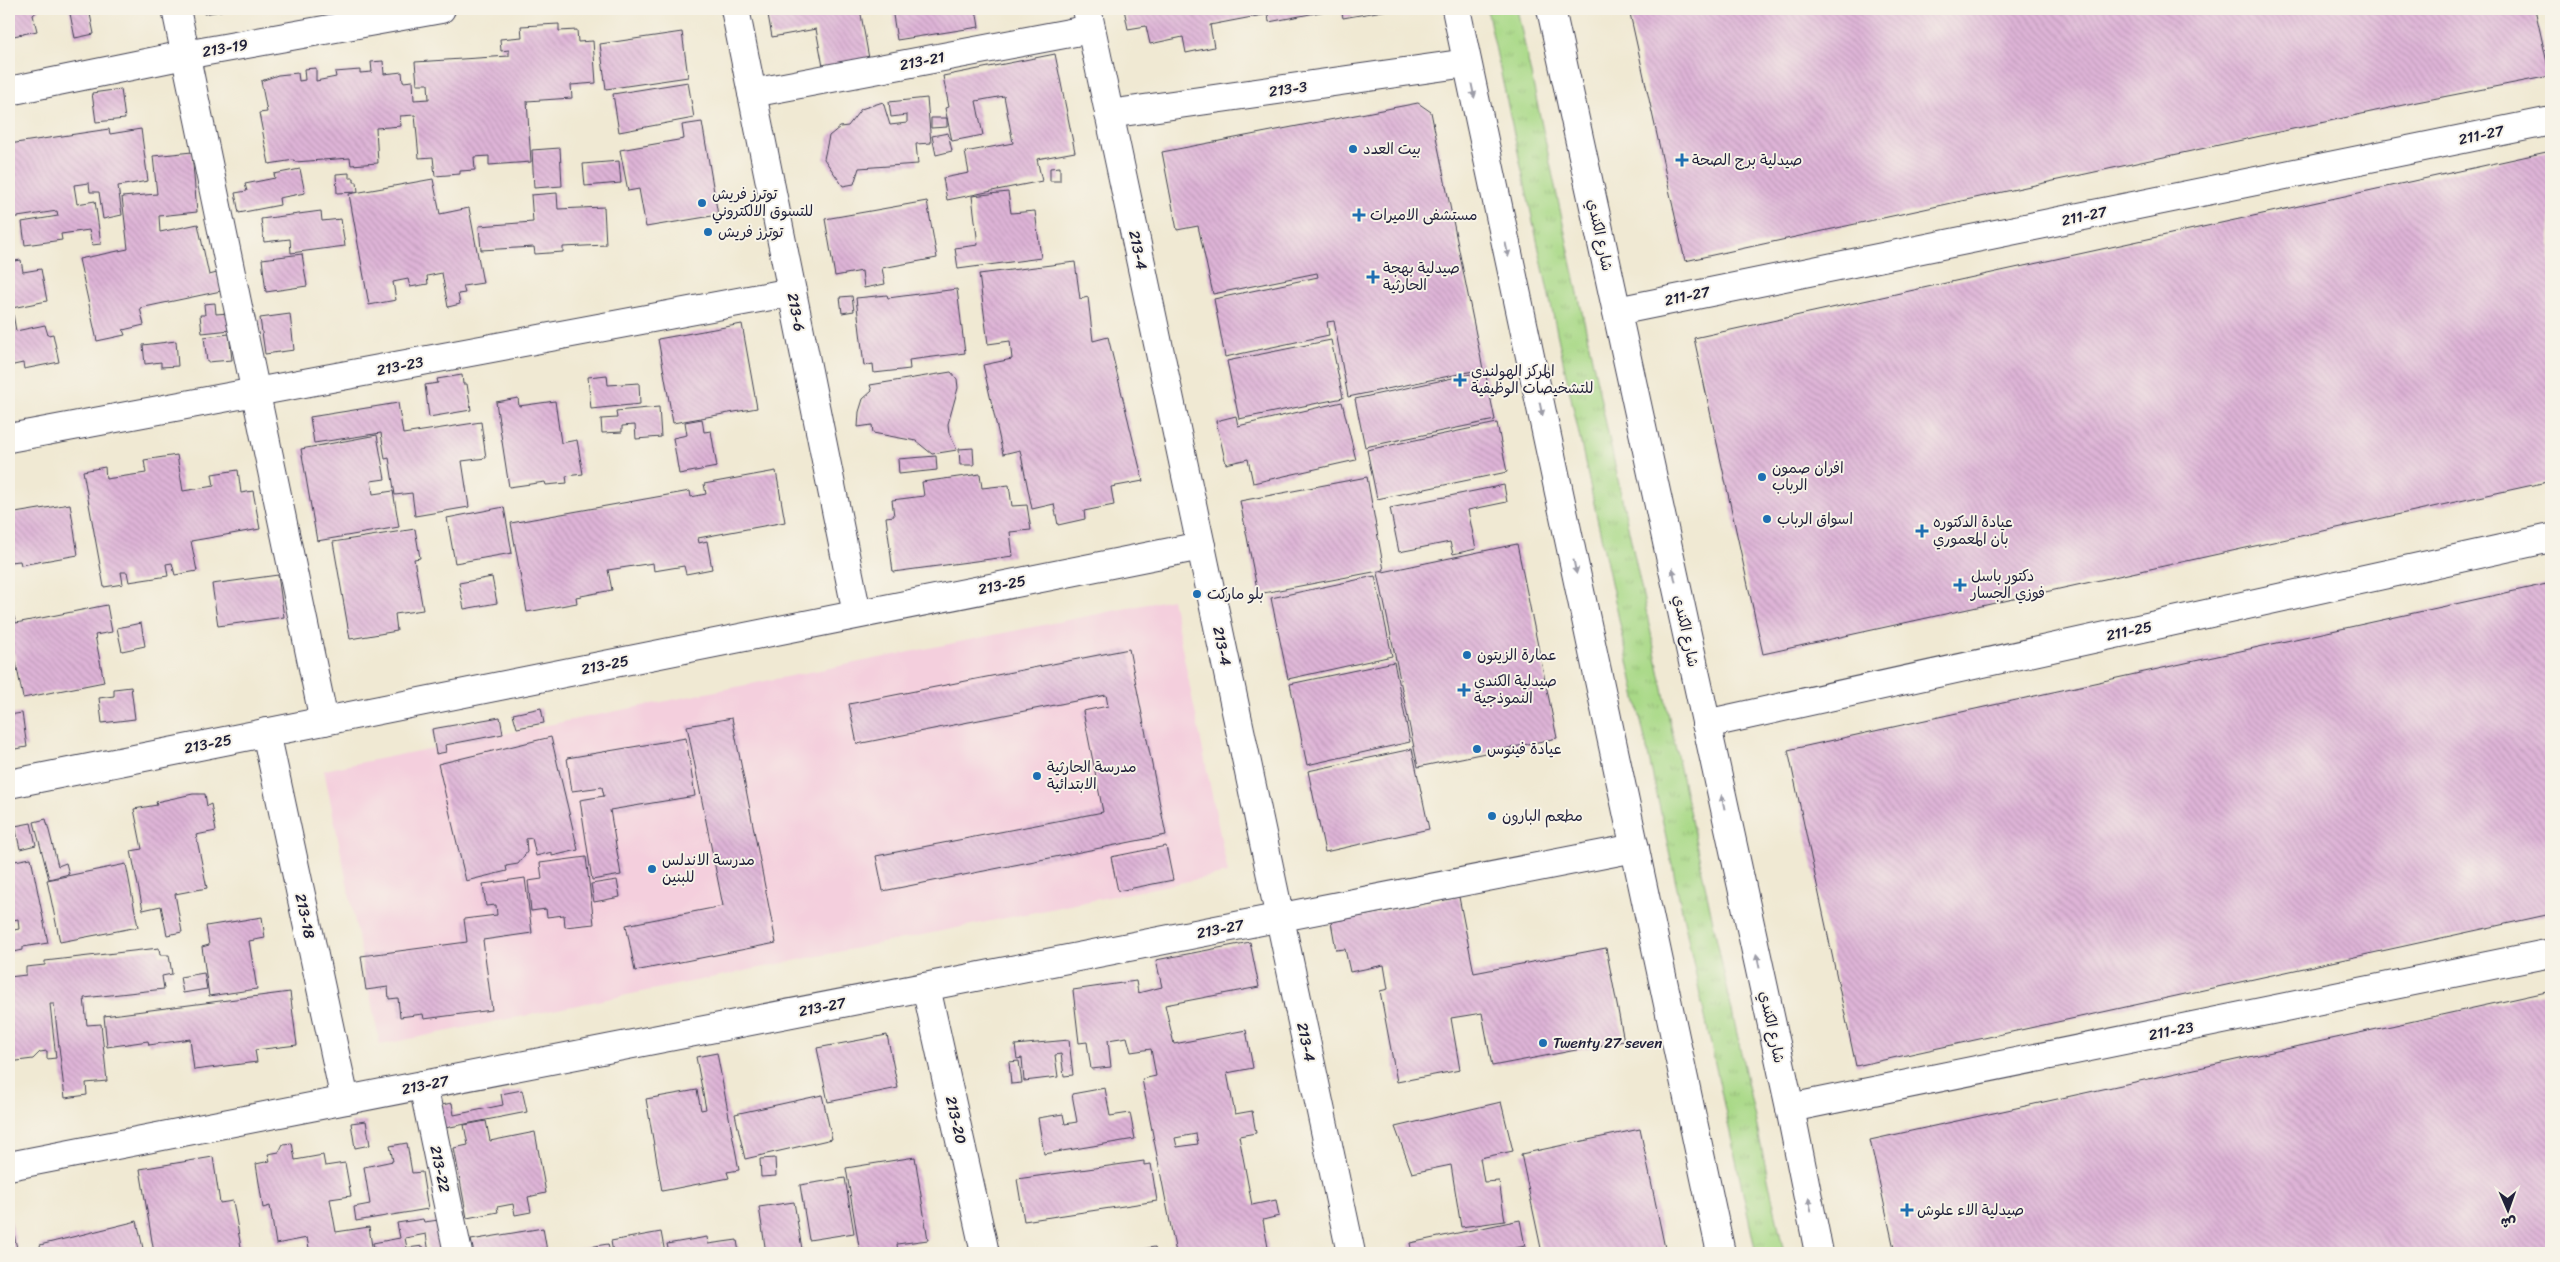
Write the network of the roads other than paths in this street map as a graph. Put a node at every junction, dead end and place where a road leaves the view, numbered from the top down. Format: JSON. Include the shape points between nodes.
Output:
{"nodes":[{"id":1,"x":176,"y":9,"type":"edge"},
{"id":2,"x":441,"y":9,"type":"edge"},
{"id":3,"x":735,"y":9,"type":"edge"},
{"id":4,"x":1456,"y":9,"type":"edge"},
{"id":5,"x":1551,"y":9,"type":"edge"},
{"id":6,"x":1089,"y":19,"type":"edge"},
{"id":7,"x":186,"y":56,"type":"junction"},
{"id":8,"x":1467,"y":64,"type":"junction"},
{"id":9,"x":9,"y":91,"type":"edge"},
{"id":10,"x":752,"y":93,"type":"junction"},
{"id":11,"x":1109,"y":114,"type":"junction"},
{"id":12,"x":2551,"y":120,"type":"edge"},
{"id":13,"x":792,"y":292,"type":"junction"},
{"id":14,"x":1617,"y":311,"type":"junction"},
{"id":15,"x":256,"y":393,"type":"junction"},
{"id":16,"x":9,"y":438,"type":"edge"},
{"id":17,"x":2551,"y":538,"type":"edge"},
{"id":18,"x":1201,"y":546,"type":"junction"},
{"id":19,"x":857,"y":614,"type":"junction"},
{"id":20,"x":324,"y":721,"type":"junction"},
{"id":21,"x":1706,"y":724,"type":"junction"},
{"id":22,"x":266,"y":732,"type":"junction"},
{"id":23,"x":9,"y":784,"type":"edge"},
{"id":24,"x":1636,"y":848,"type":"junction"},
{"id":25,"x":1280,"y":917,"type":"junction"},
{"id":26,"x":2551,"y":954,"type":"edge"},
{"id":27,"x":926,"y":987,"type":"junction"},
{"id":28,"x":422,"y":1085,"type":"junction"},
{"id":29,"x":345,"y":1100,"type":"junction"},
{"id":30,"x":1790,"y":1108,"type":"junction"},
{"id":31,"x":9,"y":1166,"type":"edge"},
{"id":32,"x":458,"y":1253,"type":"edge"},
{"id":33,"x":985,"y":1253,"type":"edge"},
{"id":34,"x":1351,"y":1253,"type":"edge"},
{"id":35,"x":1721,"y":1253,"type":"edge"},
{"id":36,"x":1819,"y":1253,"type":"edge"}],
"edges":[{"from":1,"to":7,"type":"street"},
{"from":2,"to":7,"type":"street","name":"213-19"},
{"from":3,"to":10,"type":"street","name":"213-6"},
{"from":4,"to":8,"type":"street"},
{"from":5,"to":14,"type":"street","name":"شارع الكندي"},
{"from":6,"to":10,"type":"street","name":"213-21"},
{"from":6,"to":11,"type":"street","name":"213-4"},
{"from":7,"to":9,"type":"street","name":"213-19"},
{"from":7,"to":15,"type":"street"},
{"from":8,"to":11,"type":"street","name":"213-3"},
{"from":8,"to":24,"type":"street","one_way":true},
{"from":10,"to":13,"type":"street","name":"213-6"},
{"from":11,"to":18,"type":"street","name":"213-4"},
{"from":12,"to":14,"type":"street","name":"211-27"},
{"from":13,"to":15,"type":"street","name":"213-23"},
{"from":13,"to":19,"type":"street","name":"213-6"},
{"from":21,"to":14,"type":"street","name":"شارع الكندي","one_way":true},
{"from":15,"to":16,"type":"street","name":"213-23"},
{"from":15,"to":20,"type":"street"},
{"from":17,"to":21,"type":"street","name":"211-25"},
{"from":18,"to":19,"type":"street","name":"213-25"},
{"from":18,"to":25,"type":"street","name":"213-4"},
{"from":19,"to":20,"type":"street","name":"213-25"},
{"from":20,"to":22,"type":"street","name":"213-25"},
{"from":30,"to":21,"type":"street","name":"شارع الكندي","one_way":true},
{"from":22,"to":23,"type":"street","name":"213-25"},
{"from":22,"to":29,"type":"street","name":"213-18"},
{"from":24,"to":25,"type":"street","name":"213-27"},
{"from":24,"to":35,"type":"street"},
{"from":25,"to":27,"type":"street","name":"213-27"},
{"from":25,"to":34,"type":"street","name":"213-4"},
{"from":26,"to":30,"type":"street","name":"211-23"},
{"from":27,"to":28,"type":"street","name":"213-27"},
{"from":27,"to":33,"type":"street","name":"213-20"},
{"from":28,"to":29,"type":"street","name":"213-27"},
{"from":28,"to":32,"type":"street","name":"213-22"},
{"from":29,"to":31,"type":"street","name":"213-27"},
{"from":36,"to":30,"type":"street","name":"شارع الكندي","one_way":true}]}
